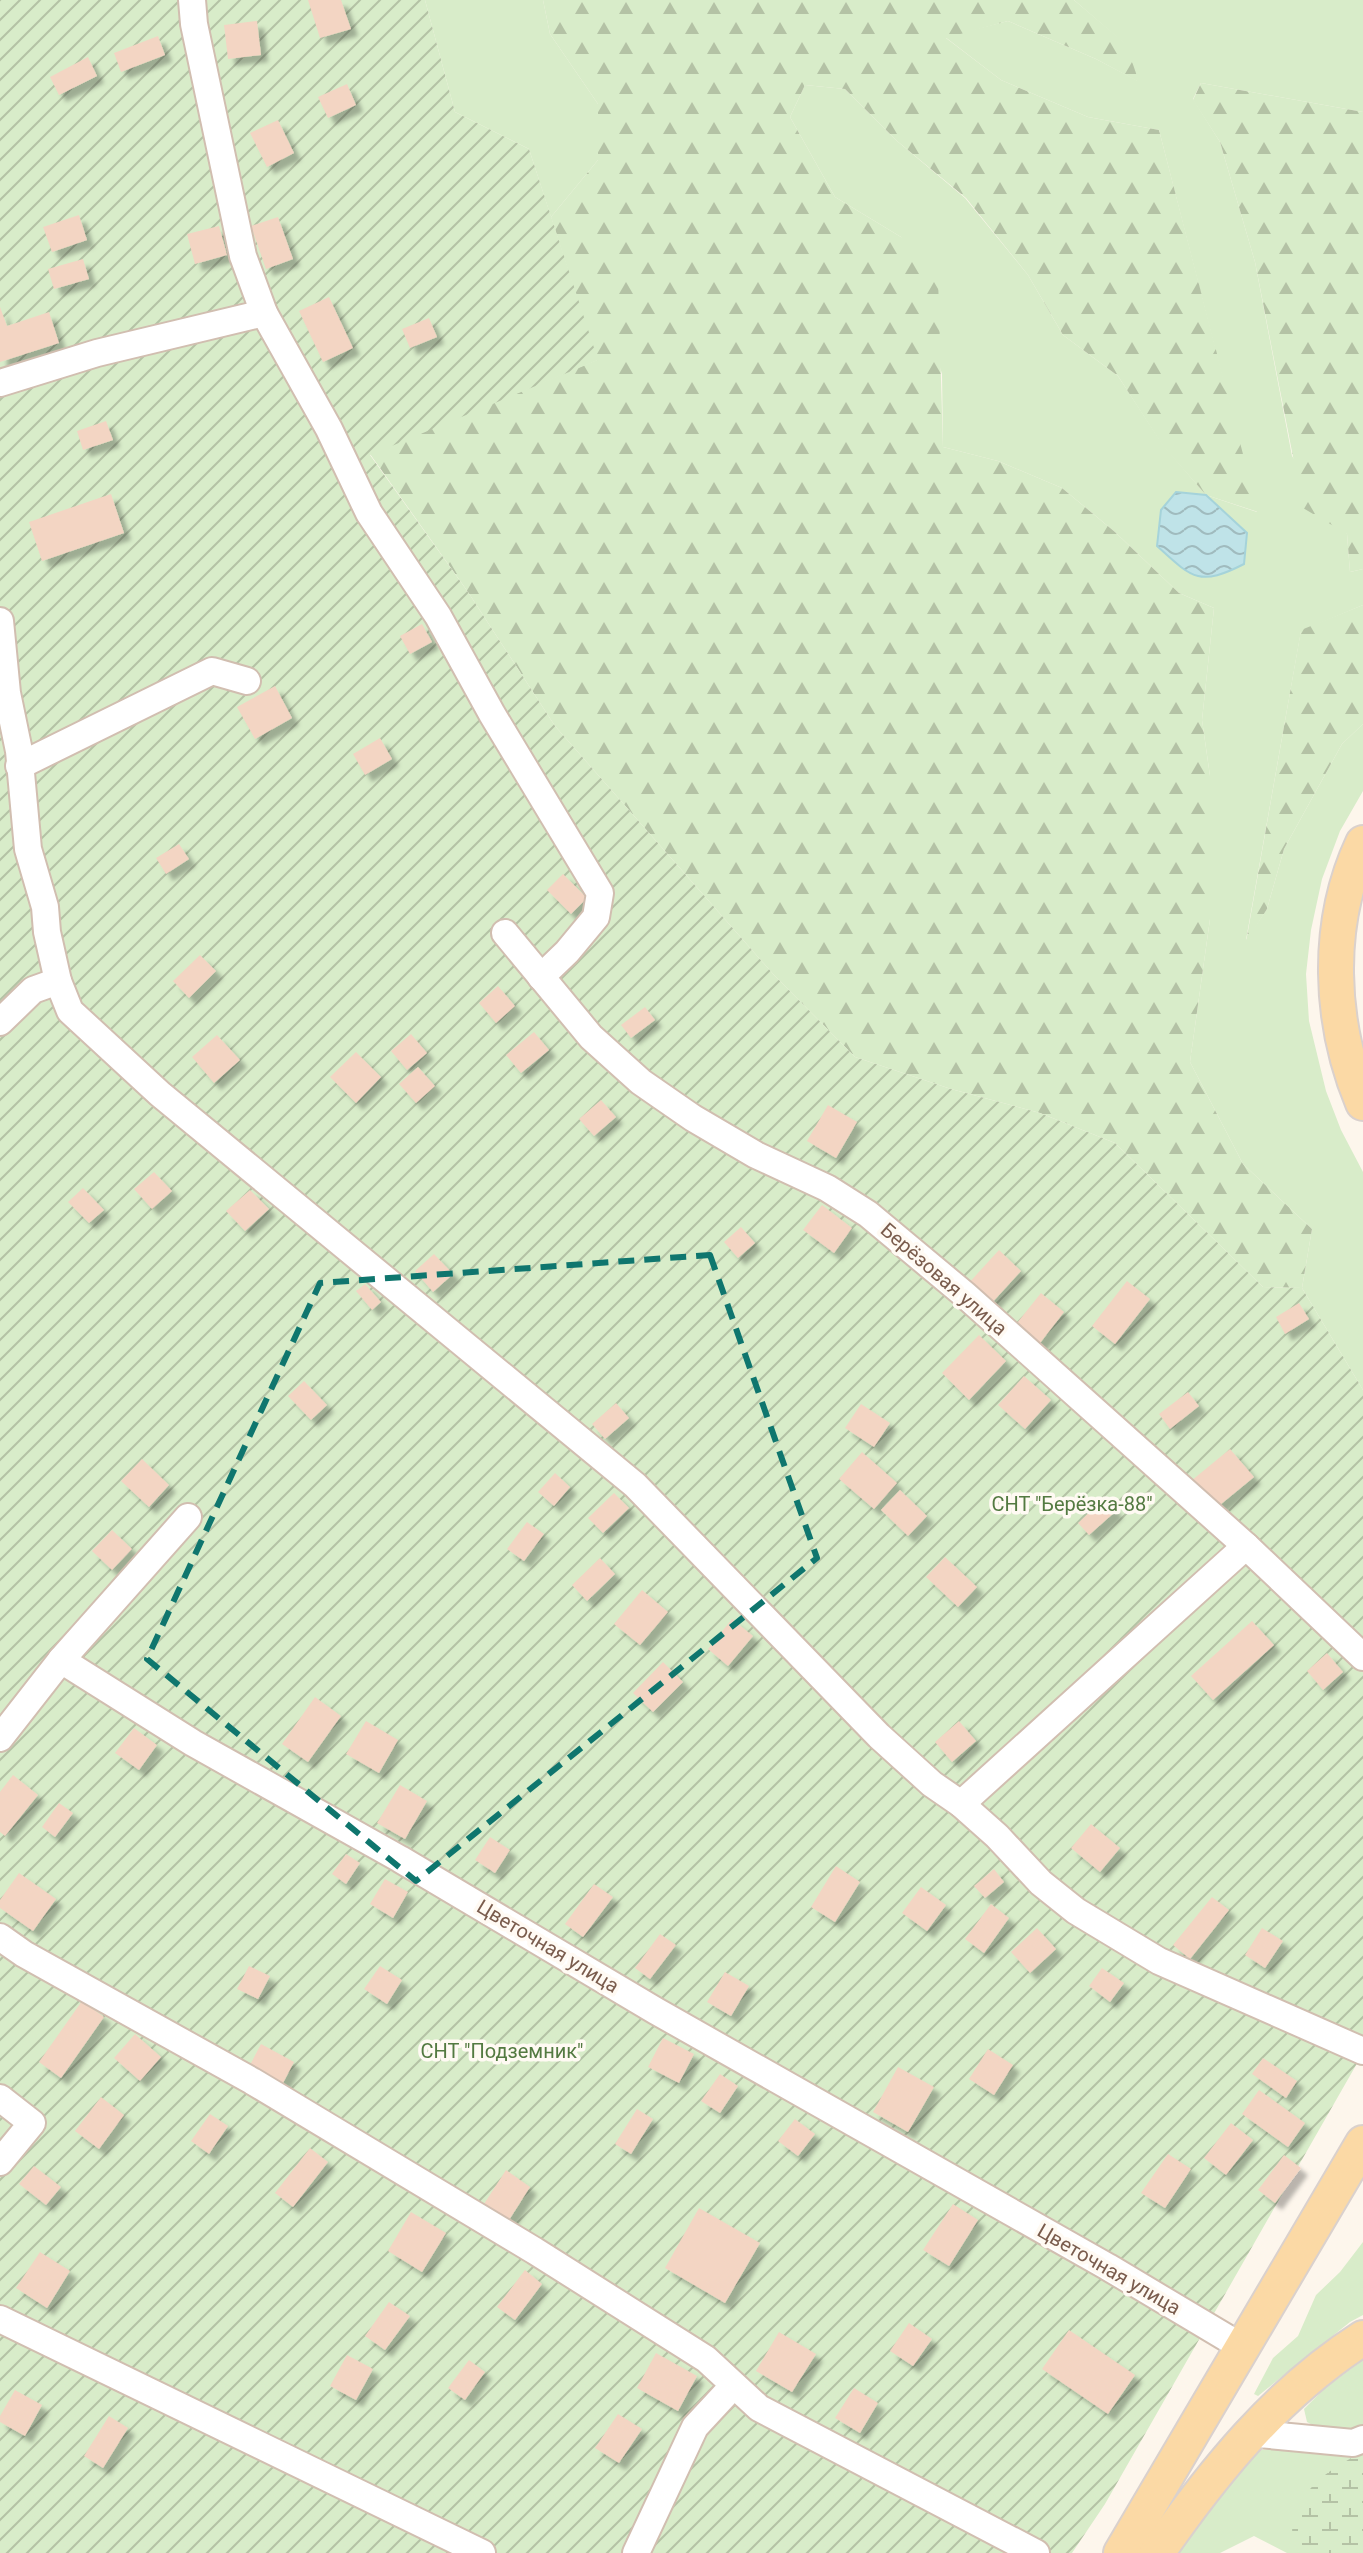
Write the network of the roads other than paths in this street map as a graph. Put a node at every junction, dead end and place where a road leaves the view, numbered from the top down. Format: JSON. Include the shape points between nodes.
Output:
{"nodes":[{"id":1,"x":192,"y":0,"type":"edge"},
{"id":2,"x":264,"y":313,"type":"junction"},
{"id":3,"x":0,"y":383,"type":"edge"},
{"id":4,"x":0,"y":621,"type":"edge"},
{"id":5,"x":247,"y":681,"type":"dead end"},
{"id":6,"x":19,"y":766,"type":"junction"},
{"id":7,"x":1363,"y":843,"type":"edge"},
{"id":8,"x":505,"y":933,"type":"dead end"},
{"id":9,"x":541,"y":977,"type":"junction"},
{"id":10,"x":58,"y":981,"type":"junction"},
{"id":11,"x":0,"y":1022,"type":"edge"},
{"id":12,"x":1363,"y":1103,"type":"edge"},
{"id":13,"x":188,"y":1517,"type":"dead end"},
{"id":14,"x":1246,"y":1546,"type":"junction"},
{"id":15,"x":1363,"y":1657,"type":"edge"},
{"id":16,"x":61,"y":1660,"type":"junction"},
{"id":17,"x":0,"y":1738,"type":"edge"},
{"id":18,"x":961,"y":1804,"type":"junction"},
{"id":19,"x":0,"y":1937,"type":"edge"},
{"id":20,"x":1363,"y":2051,"type":"edge"},
{"id":21,"x":0,"y":2098,"type":"edge"},
{"id":22,"x":1363,"y":2143,"type":"edge"},
{"id":23,"x":0,"y":2162,"type":"edge"},
{"id":24,"x":0,"y":2319,"type":"edge"},
{"id":25,"x":1363,"y":2338,"type":"edge"},
{"id":26,"x":1242,"y":2347,"type":"junction"},
{"id":27,"x":733,"y":2386,"type":"junction"},
{"id":28,"x":1248,"y":2433,"type":"junction"},
{"id":29,"x":1363,"y":2439,"type":"edge"},
{"id":30,"x":482,"y":2553,"type":"edge"},
{"id":31,"x":636,"y":2553,"type":"edge"},
{"id":32,"x":1036,"y":2553,"type":"edge"},
{"id":33,"x":1121,"y":2553,"type":"edge"},
{"id":34,"x":1157,"y":2553,"type":"edge"}],
"edges":[{"from":1,"to":2,"type":"street","via":[[238,235]]},
{"from":2,"to":3,"type":"street","via":[[97,353]]},
{"from":2,"to":9,"type":"street","via":[[369,513],[438,616],[600,893],[596,917]]},
{"from":4,"to":6,"type":"street"},
{"from":5,"to":6,"type":"street","via":[[212,671]]},
{"from":6,"to":10,"type":"street","via":[[28,849]]},
{"from":7,"to":12,"type":"main road","via":[[1349,882],[1336,960],[1342,1039]]},
{"from":8,"to":9,"type":"street","name":"Берёзовая улица"},
{"from":9,"to":14,"type":"street","name":"Берёзовая улица","via":[[591,1037],[641,1082],[693,1118],[868,1214]]},
{"from":10,"to":11,"type":"street","via":[[33,990]]},
{"from":10,"to":18,"type":"street","via":[[70,1011],[160,1094],[635,1485],[879,1736]]},
{"from":13,"to":16,"type":"street"},
{"from":14,"to":15,"type":"street","name":"Берёзовая улица"},
{"from":14,"to":18,"type":"street"},
{"from":16,"to":17,"type":"street"},
{"from":16,"to":26,"type":"street","name":"Цветочная улица","via":[[193,1743]]},
{"from":18,"to":20,"type":"street","via":[[1041,1883],[1119,1940]]},
{"from":19,"to":27,"type":"street","via":[[535,2251],[706,2359]]},
{"from":21,"to":23,"type":"street","via":[[32,2123]]},
{"from":22,"to":26,"type":"main road"},
{"from":24,"to":30,"type":"street"},
{"from":25,"to":28,"type":"main road"},
{"from":26,"to":33,"type":"main road"},
{"from":27,"to":31,"type":"street","via":[[695,2427]]},
{"from":27,"to":32,"type":"street","via":[[759,2408]]},
{"from":28,"to":29,"type":"street","via":[[1353,2443]]},
{"from":28,"to":34,"type":"main road"}]}
